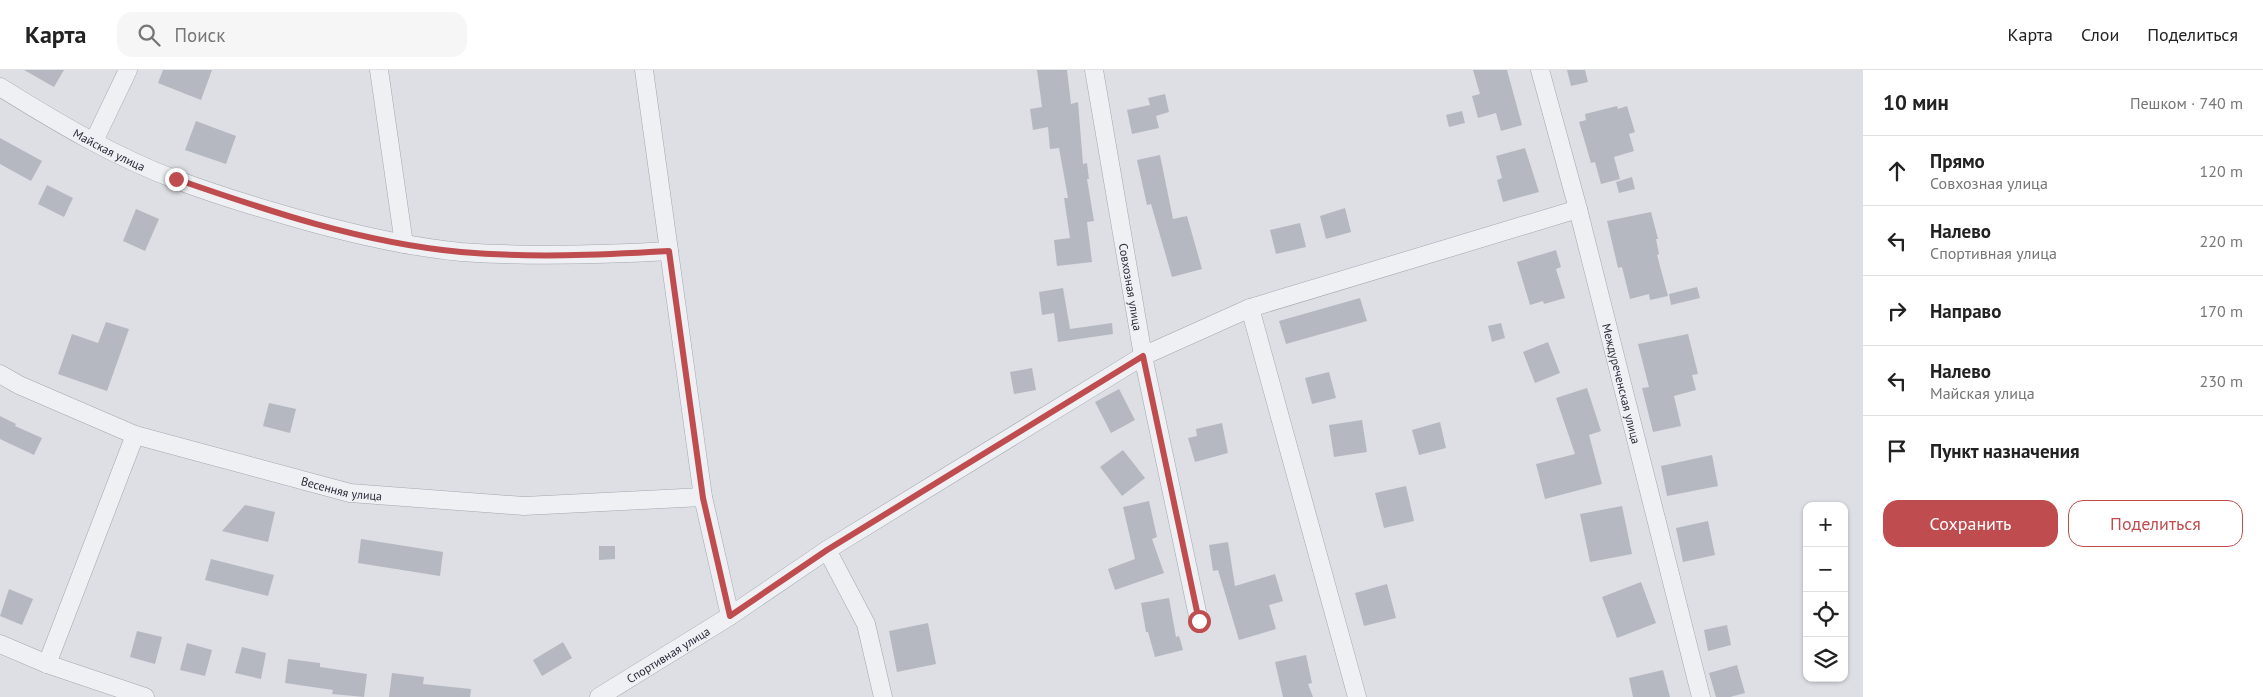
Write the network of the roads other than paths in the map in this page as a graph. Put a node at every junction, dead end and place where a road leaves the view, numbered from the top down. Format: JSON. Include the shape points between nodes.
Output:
{"nodes":[{"id":1,"x":128,"y":70,"type":"edge"},
{"id":2,"x":378,"y":70,"type":"edge"},
{"id":3,"x":644,"y":70,"type":"edge"},
{"id":4,"x":1094,"y":70,"type":"edge"},
{"id":5,"x":1540,"y":70,"type":"edge"},
{"id":6,"x":0,"y":87,"type":"edge"},
{"id":7,"x":94,"y":141,"type":"junction"},
{"id":8,"x":1578,"y":209,"type":"junction"},
{"id":9,"x":404,"y":244,"type":"junction"},
{"id":10,"x":669,"y":251,"type":"junction"},
{"id":11,"x":1250,"y":308,"type":"junction"},
{"id":12,"x":1143,"y":356,"type":"junction"},
{"id":13,"x":0,"y":374,"type":"edge"},
{"id":14,"x":135,"y":434,"type":"junction"},
{"id":15,"x":703,"y":498,"type":"junction"},
{"id":16,"x":827,"y":550,"type":"junction"},
{"id":17,"x":730,"y":616,"type":"junction"},
{"id":18,"x":1199,"y":621,"type":"dead end"},
{"id":19,"x":0,"y":644,"type":"edge"},
{"id":20,"x":48,"y":664,"type":"junction"},
{"id":21,"x":145,"y":697,"type":"edge"},
{"id":22,"x":599,"y":697,"type":"edge"},
{"id":23,"x":883,"y":697,"type":"edge"},
{"id":24,"x":1357,"y":697,"type":"edge"},
{"id":25,"x":1701,"y":697,"type":"edge"}],
"edges":[{"from":1,"to":7,"type":"street"},
{"from":2,"to":9,"type":"street"},
{"from":3,"to":10,"type":"street"},
{"from":4,"to":12,"type":"street","name":"Совхозная улица"},
{"from":5,"to":8,"type":"street","name":"Междуреченская улица"},
{"from":6,"to":7,"type":"street","name":"Майская улица"},
{"from":7,"to":9,"type":"street","name":"Майская улица","via":[[176,179],[251,206]]},
{"from":8,"to":11,"type":"street","name":"Спортивная улица"},
{"from":8,"to":25,"type":"street","name":"Междуреченская улица"},
{"from":9,"to":10,"type":"street","name":"Майская улица","via":[[460,252],[518,255],[578,256]]},
{"from":10,"to":15,"type":"street"},
{"from":11,"to":12,"type":"street","name":"Спортивная улица"},
{"from":11,"to":24,"type":"street"},
{"from":12,"to":16,"type":"street","name":"Спортивная улица"},
{"from":12,"to":18,"type":"street","name":"Совхозная улица"},
{"from":13,"to":14,"type":"street","name":"Весенняя улица"},
{"from":14,"to":15,"type":"street","name":"Весенняя улица","via":[[350,493],[524,506]]},
{"from":14,"to":20,"type":"street"},
{"from":15,"to":17,"type":"street"},
{"from":16,"to":17,"type":"street","name":"Спортивная улица"},
{"from":16,"to":23,"type":"street","via":[[866,624]]},
{"from":17,"to":22,"type":"street","name":"Спортивная улица"},
{"from":19,"to":20,"type":"street"},
{"from":20,"to":21,"type":"street"}]}
